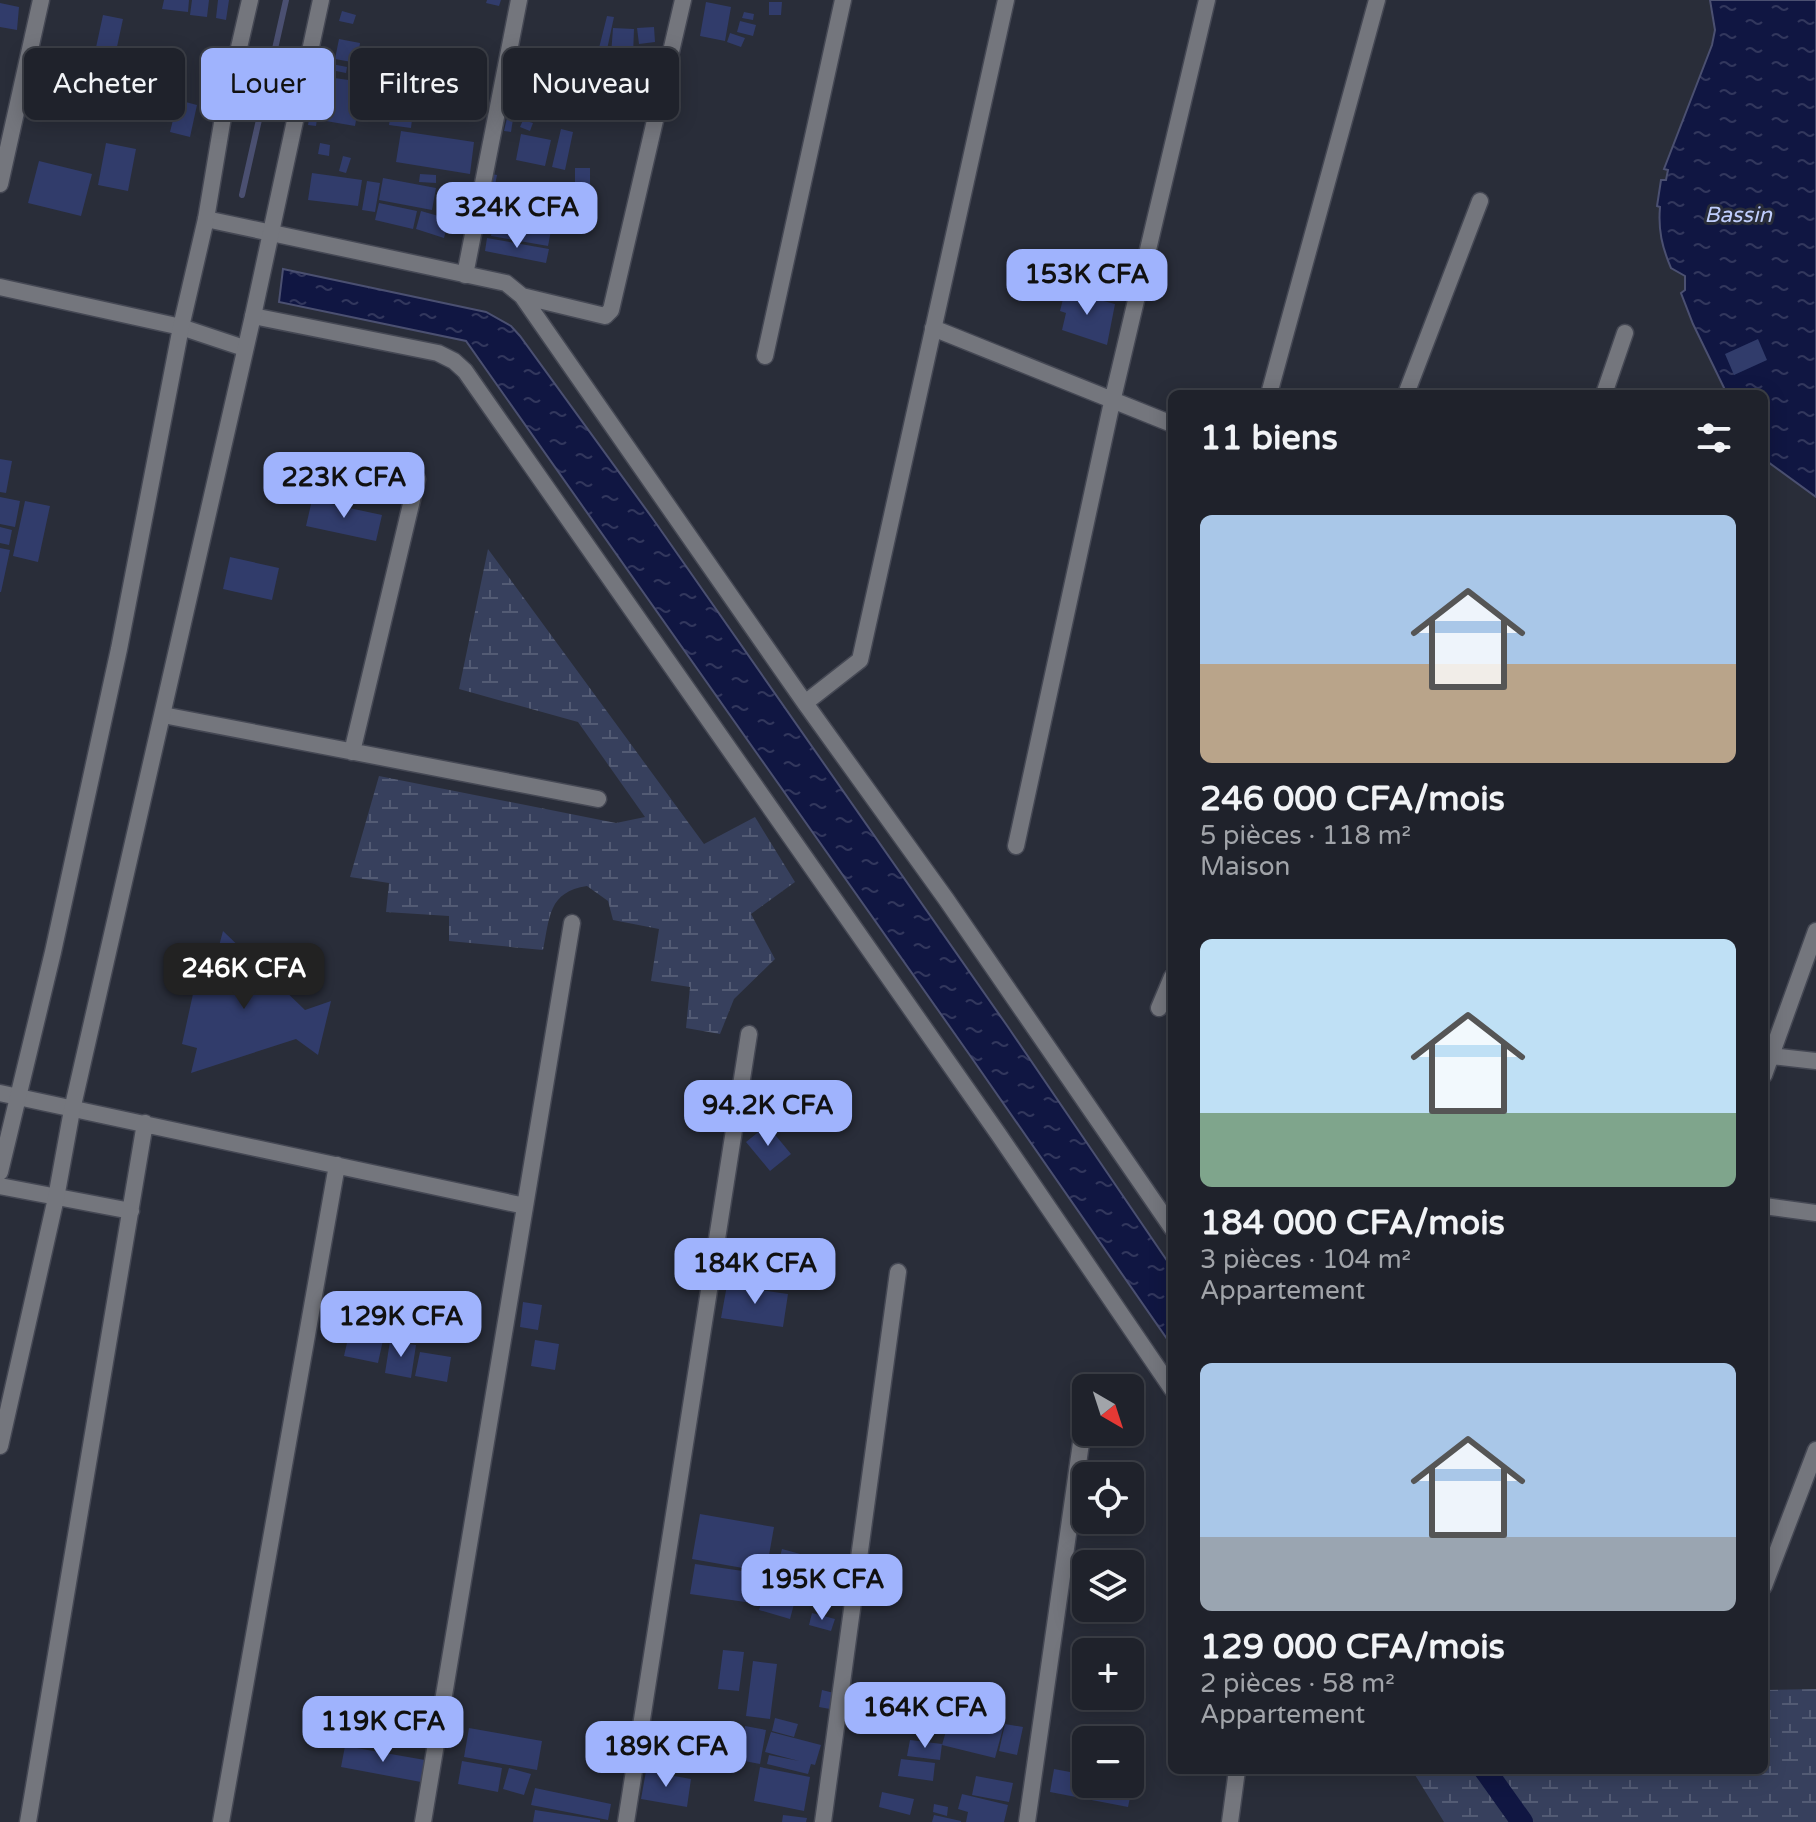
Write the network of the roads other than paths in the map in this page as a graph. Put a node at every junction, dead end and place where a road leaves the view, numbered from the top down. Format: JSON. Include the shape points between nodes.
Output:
{"nodes":[{"id":1,"x":41,"y":0,"type":"edge"},
{"id":2,"x":250,"y":0,"type":"edge"},
{"id":3,"x":321,"y":0,"type":"edge"},
{"id":4,"x":519,"y":0,"type":"edge"},
{"id":5,"x":683,"y":0,"type":"edge"},
{"id":6,"x":843,"y":0,"type":"edge"},
{"id":7,"x":1006,"y":0,"type":"edge"},
{"id":8,"x":1207,"y":0,"type":"edge"},
{"id":9,"x":1377,"y":0,"type":"edge"},
{"id":10,"x":0,"y":184,"type":"edge"},
{"id":11,"x":1480,"y":201,"type":"dead end"},
{"id":12,"x":206,"y":219,"type":"junction"},
{"id":13,"x":270,"y":234,"type":"junction"},
{"id":14,"x":465,"y":275,"type":"junction"},
{"id":15,"x":0,"y":287,"type":"edge"},
{"id":16,"x":522,"y":296,"type":"junction"},
{"id":17,"x":253,"y":316,"type":"junction"},
{"id":18,"x":181,"y":327,"type":"junction"},
{"id":19,"x":933,"y":328,"type":"junction"},
{"id":20,"x":1625,"y":333,"type":"dead end"},
{"id":21,"x":244,"y":348,"type":"junction"},
{"id":22,"x":765,"y":356,"type":"dead end"},
{"id":23,"x":1270,"y":390,"type":"edge"},
{"id":24,"x":1408,"y":390,"type":"edge"},
{"id":25,"x":1605,"y":390,"type":"edge"},
{"id":26,"x":1112,"y":402,"type":"junction"},
{"id":27,"x":1168,"y":423,"type":"edge"},
{"id":28,"x":417,"y":479,"type":"dead end"},
{"id":29,"x":805,"y":703,"type":"junction"},
{"id":30,"x":163,"y":715,"type":"junction"},
{"id":31,"x":352,"y":752,"type":"junction"},
{"id":32,"x":598,"y":799,"type":"dead end"},
{"id":33,"x":1016,"y":846,"type":"dead end"},
{"id":34,"x":572,"y":923,"type":"dead end"},
{"id":35,"x":1816,"y":931,"type":"edge"},
{"id":36,"x":1168,"y":987,"type":"edge"},
{"id":37,"x":1159,"y":1008,"type":"dead end"},
{"id":38,"x":749,"y":1034,"type":"dead end"},
{"id":39,"x":1771,"y":1056,"type":"junction"},
{"id":40,"x":1816,"y":1061,"type":"edge"},
{"id":41,"x":1768,"y":1064,"type":"edge"},
{"id":42,"x":8,"y":1095,"type":"edge"},
{"id":43,"x":72,"y":1110,"type":"junction"},
{"id":44,"x":145,"y":1123,"type":"junction"},
{"id":45,"x":337,"y":1165,"type":"junction"},
{"id":46,"x":0,"y":1172,"type":"edge"},
{"id":47,"x":0,"y":1186,"type":"edge"},
{"id":48,"x":56,"y":1198,"type":"junction"},
{"id":49,"x":525,"y":1206,"type":"junction"},
{"id":50,"x":1768,"y":1207,"type":"edge"},
{"id":51,"x":131,"y":1211,"type":"junction"},
{"id":52,"x":1816,"y":1213,"type":"edge"},
{"id":53,"x":1168,"y":1222,"type":"edge"},
{"id":54,"x":898,"y":1272,"type":"dead end"},
{"id":55,"x":1168,"y":1383,"type":"edge"},
{"id":56,"x":0,"y":1446,"type":"edge"},
{"id":57,"x":1081,"y":1446,"type":"edge"},
{"id":58,"x":1816,"y":1450,"type":"edge"},
{"id":59,"x":1768,"y":1576,"type":"edge"},
{"id":60,"x":1236,"y":1774,"type":"edge"},
{"id":61,"x":28,"y":1822,"type":"edge"},
{"id":62,"x":221,"y":1822,"type":"edge"},
{"id":63,"x":423,"y":1822,"type":"edge"},
{"id":64,"x":626,"y":1822,"type":"edge"},
{"id":65,"x":823,"y":1822,"type":"edge"},
{"id":66,"x":1027,"y":1822,"type":"edge"},
{"id":67,"x":1230,"y":1822,"type":"edge"}],
"edges":[{"from":1,"to":10,"type":"street"},
{"from":2,"to":12,"type":"street"},
{"from":3,"to":13,"type":"street"},
{"from":4,"to":14,"type":"street"},
{"from":5,"to":16,"type":"street","via":[[611,310],[605,316]]},
{"from":6,"to":22,"type":"street"},
{"from":7,"to":19,"type":"street"},
{"from":8,"to":26,"type":"street"},
{"from":9,"to":23,"type":"street"},
{"from":11,"to":24,"type":"street"},
{"from":12,"to":13,"type":"street"},
{"from":12,"to":18,"type":"street"},
{"from":13,"to":14,"type":"street"},
{"from":13,"to":17,"type":"street"},
{"from":14,"to":16,"type":"street","via":[[506,283]]},
{"from":15,"to":18,"type":"street"},
{"from":16,"to":29,"type":"street"},
{"from":17,"to":21,"type":"street"},
{"from":17,"to":55,"type":"street","via":[[438,353],[465,371]]},
{"from":18,"to":21,"type":"street"},
{"from":18,"to":42,"type":"street","via":[[53,952]]},
{"from":19,"to":26,"type":"street"},
{"from":19,"to":29,"type":"street","via":[[860,660]]},
{"from":20,"to":25,"type":"street"},
{"from":21,"to":30,"type":"street"},
{"from":26,"to":27,"type":"street"},
{"from":26,"to":33,"type":"street"},
{"from":28,"to":31,"type":"street"},
{"from":29,"to":53,"type":"street"},
{"from":30,"to":31,"type":"street"},
{"from":30,"to":43,"type":"street"},
{"from":31,"to":32,"type":"street"},
{"from":34,"to":49,"type":"street"},
{"from":35,"to":39,"type":"street"},
{"from":36,"to":37,"type":"street"},
{"from":38,"to":64,"type":"street"},
{"from":39,"to":40,"type":"street"},
{"from":39,"to":41,"type":"street"},
{"from":42,"to":43,"type":"street"},
{"from":42,"to":46,"type":"street"},
{"from":43,"to":44,"type":"street"},
{"from":43,"to":48,"type":"street"},
{"from":44,"to":45,"type":"street"},
{"from":44,"to":51,"type":"street"},
{"from":45,"to":49,"type":"street"},
{"from":45,"to":62,"type":"street"},
{"from":47,"to":48,"type":"street"},
{"from":48,"to":51,"type":"street"},
{"from":48,"to":56,"type":"street"},
{"from":49,"to":63,"type":"street"},
{"from":50,"to":52,"type":"street"},
{"from":51,"to":61,"type":"street"},
{"from":54,"to":65,"type":"street"},
{"from":57,"to":66,"type":"street"},
{"from":58,"to":59,"type":"street"},
{"from":60,"to":67,"type":"street"}]}
